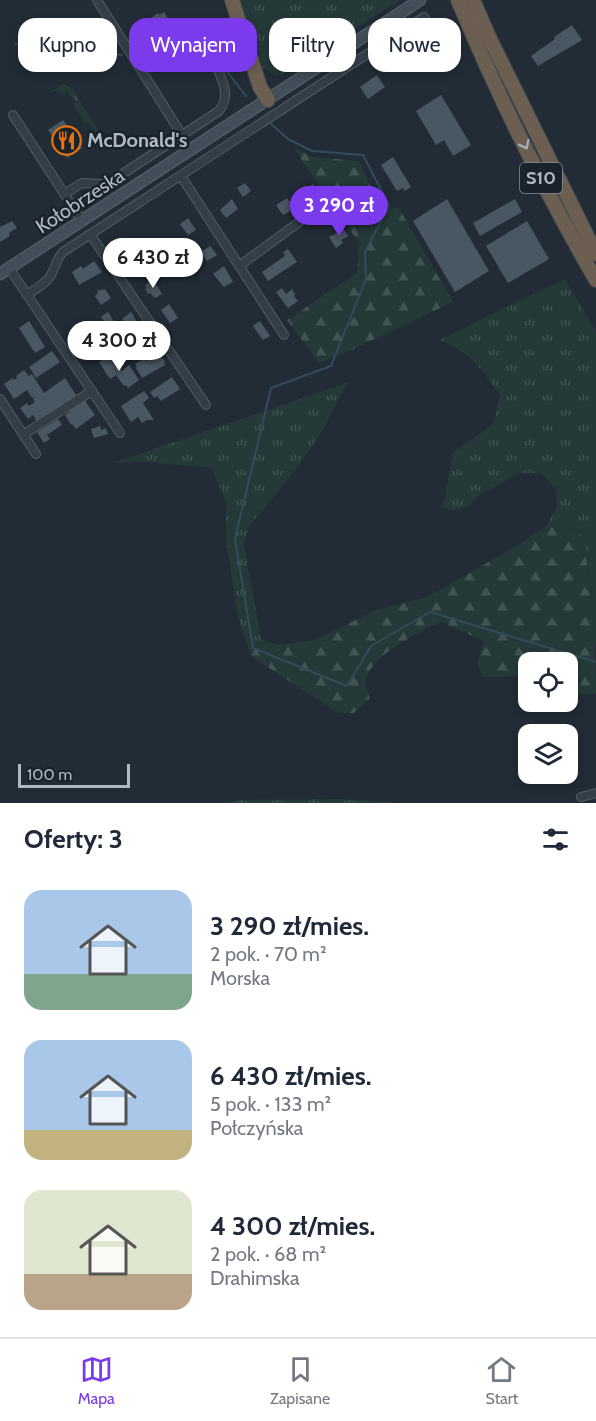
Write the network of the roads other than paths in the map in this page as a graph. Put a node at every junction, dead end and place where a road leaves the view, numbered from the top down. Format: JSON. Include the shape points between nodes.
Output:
{"nodes":[{"id":1,"x":97,"y":0,"type":"edge"},
{"id":2,"x":231,"y":0,"type":"edge"},
{"id":3,"x":420,"y":0,"type":"edge"},
{"id":4,"x":458,"y":0,"type":"edge"},
{"id":5,"x":473,"y":0,"type":"edge"},
{"id":6,"x":368,"y":54,"type":"edge"},
{"id":7,"x":219,"y":72,"type":"edge"},
{"id":8,"x":267,"y":100,"type":"junction"},
{"id":9,"x":13,"y":115,"type":"dead end"},
{"id":10,"x":182,"y":135,"type":"junction"},
{"id":11,"x":181,"y":176,"type":"junction"},
{"id":12,"x":64,"y":194,"type":"junction"},
{"id":13,"x":324,"y":214,"type":"dead end"},
{"id":14,"x":82,"y":221,"type":"junction"},
{"id":15,"x":90,"y":234,"type":"junction"},
{"id":16,"x":596,"y":254,"type":"edge"},
{"id":17,"x":239,"y":266,"type":"junction"},
{"id":18,"x":5,"y":271,"type":"edge"},
{"id":19,"x":596,"y":280,"type":"edge"},
{"id":20,"x":27,"y":295,"type":"junction"},
{"id":21,"x":284,"y":335,"type":"dead end"},
{"id":22,"x":92,"y":391,"type":"junction"},
{"id":23,"x":0,"y":399,"type":"edge"},
{"id":24,"x":206,"y":405,"type":"dead end"},
{"id":25,"x":120,"y":433,"type":"dead end"},
{"id":26,"x":24,"y":434,"type":"junction"},
{"id":27,"x":36,"y":454,"type":"dead end"},
{"id":28,"x":596,"y":793,"type":"edge"},
{"id":29,"x":581,"y":797,"type":"dead end"}],
"edges":[{"from":1,"to":10,"type":"street"},
{"from":2,"to":8,"type":"highway"},
{"from":3,"to":8,"type":"main road","name":"Kołobrzeska"},
{"from":4,"to":19,"type":"highway","number":"S10","one_way":true,"via":[[504,103]]},
{"from":5,"to":16,"type":"highway","number":"S10"},
{"from":6,"to":11,"type":"street"},
{"from":7,"to":10,"type":"street","via":[[225,102],[219,111]]},
{"from":8,"to":14,"type":"main road","name":"Kołobrzeska"},
{"from":9,"to":12,"type":"street"},
{"from":10,"to":12,"type":"street","via":[[110,182],[82,183]]},
{"from":11,"to":15,"type":"street"},
{"from":11,"to":17,"type":"street"},
{"from":12,"to":14,"type":"street"},
{"from":13,"to":17,"type":"street","via":[[302,220]]},
{"from":14,"to":18,"type":"main road","name":"Kołobrzeska"},
{"from":15,"to":20,"type":"street","via":[[63,252],[52,274]]},
{"from":15,"to":24,"type":"street"},
{"from":17,"to":21,"type":"street"},
{"from":18,"to":20,"type":"street"},
{"from":20,"to":22,"type":"street"},
{"from":22,"to":25,"type":"street"},
{"from":22,"to":26,"type":"street"},
{"from":23,"to":26,"type":"street"},
{"from":26,"to":27,"type":"street"},
{"from":28,"to":29,"type":"street"}]}
